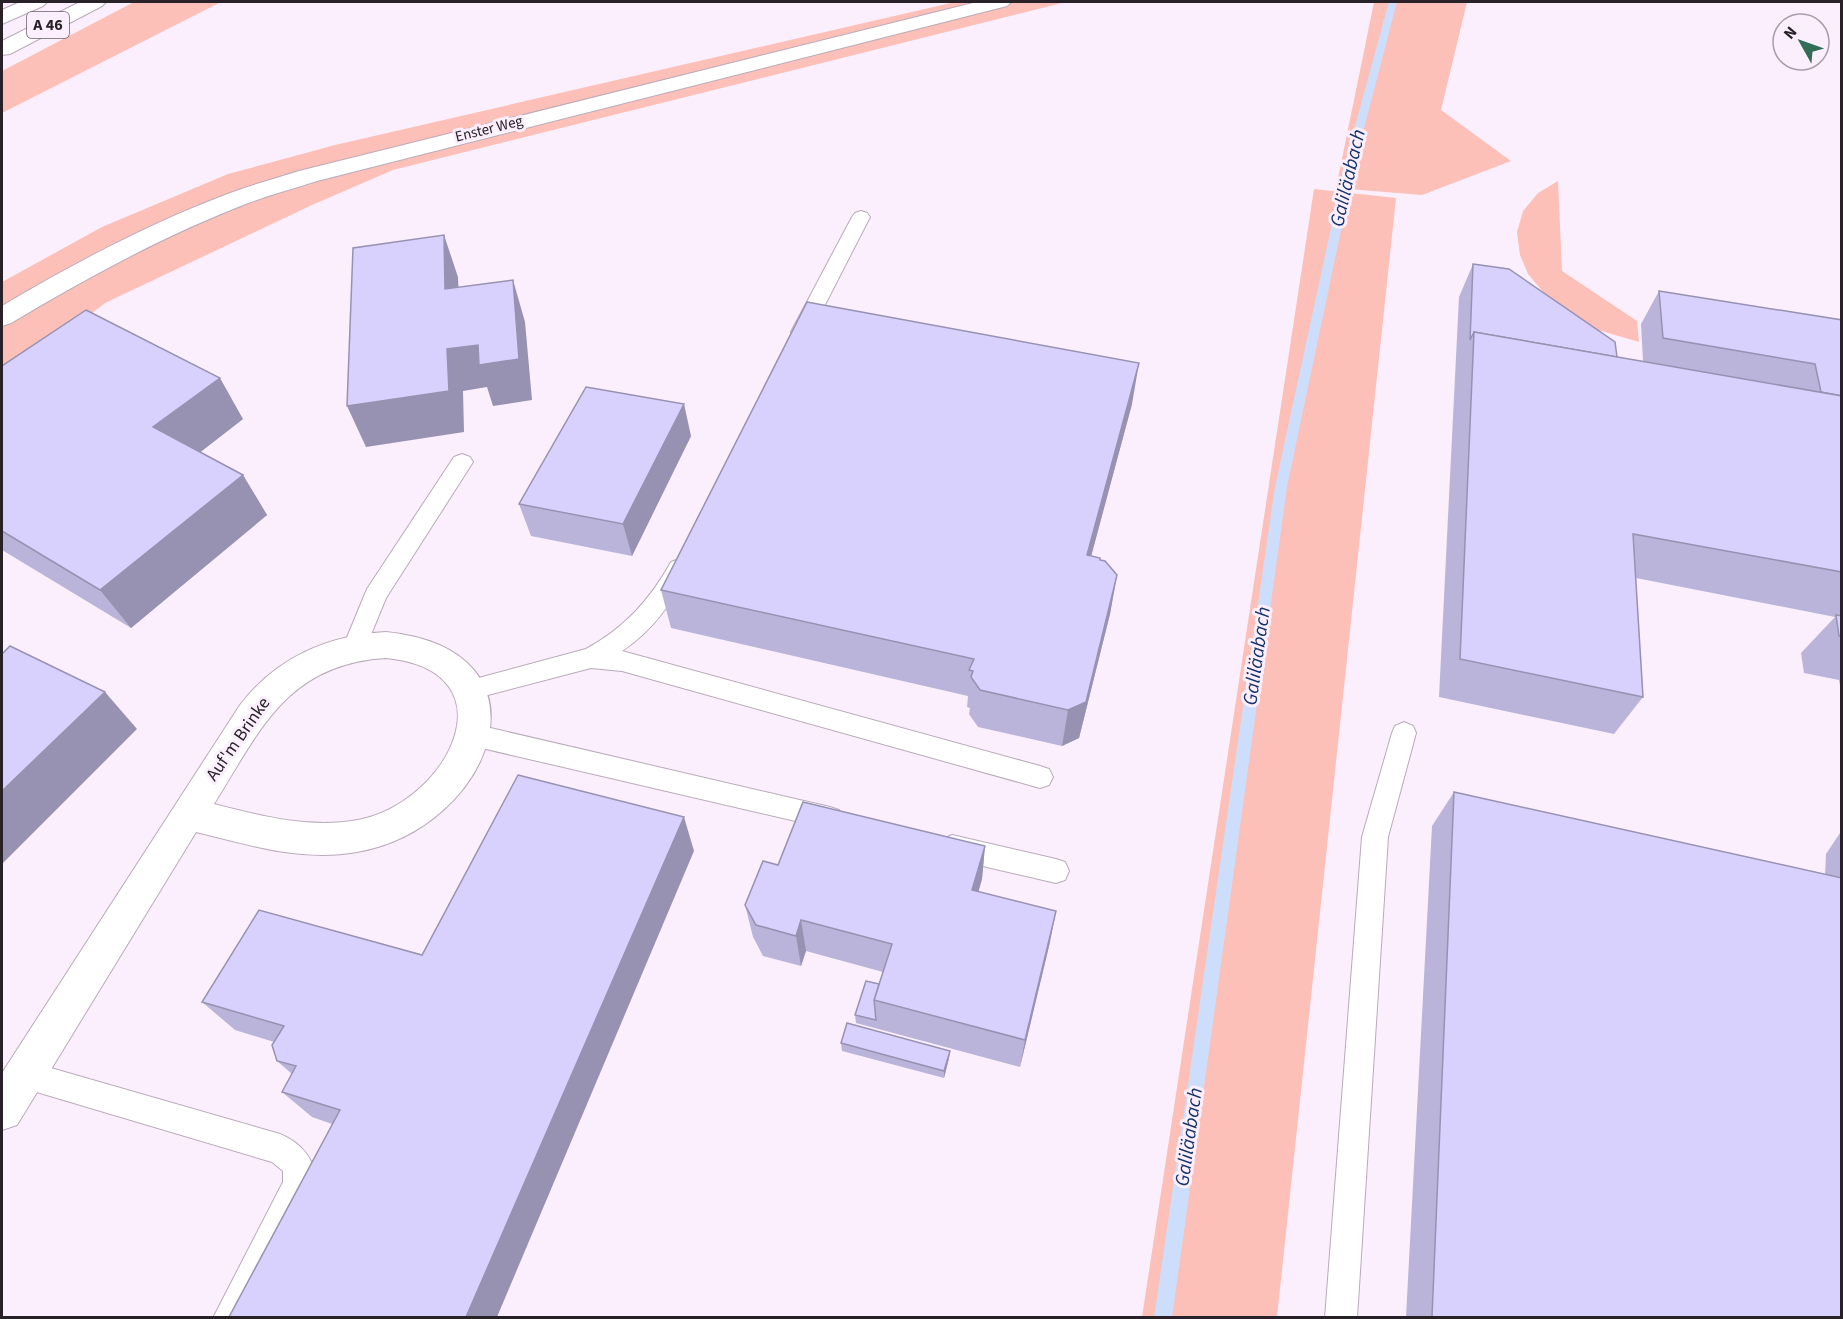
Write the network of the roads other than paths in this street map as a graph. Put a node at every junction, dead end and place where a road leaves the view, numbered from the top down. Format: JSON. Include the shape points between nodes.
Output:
{"nodes":[{"id":1,"x":36,"y":2,"type":"edge"},
{"id":2,"x":95,"y":2,"type":"edge"},
{"id":3,"x":1000,"y":2,"type":"edge"},
{"id":4,"x":2,"y":18,"type":"edge"},
{"id":5,"x":2,"y":49,"type":"edge"},
{"id":6,"x":861,"y":216,"type":"dead end"},
{"id":7,"x":2,"y":317,"type":"edge"},
{"id":8,"x":790,"y":354,"type":"edge"},
{"id":9,"x":462,"y":462,"type":"dead end"},
{"id":10,"x":686,"y":554,"type":"edge"},
{"id":11,"x":355,"y":647,"type":"junction"},
{"id":12,"x":591,"y":658,"type":"junction"},
{"id":13,"x":469,"y":690,"type":"junction"},
{"id":14,"x":1404,"y":733,"type":"dead end"},
{"id":15,"x":473,"y":735,"type":"junction"},
{"id":16,"x":1040,"y":777,"type":"dead end"},
{"id":17,"x":188,"y":814,"type":"junction"},
{"id":18,"x":858,"y":825,"type":"edge"},
{"id":19,"x":928,"y":841,"type":"edge"},
{"id":20,"x":1056,"y":871,"type":"dead end"},
{"id":21,"x":23,"y":1076,"type":"junction"},
{"id":22,"x":2,"y":1110,"type":"edge"},
{"id":23,"x":229,"y":1317,"type":"edge"},
{"id":24,"x":1341,"y":1317,"type":"edge"}],
"edges":[{"from":1,"to":4,"type":"main road","number":"A 46"},
{"from":2,"to":5,"type":"main road","number":"A 46"},
{"from":3,"to":7,"type":"main road","name":"Enster Weg","via":[[308,176],[236,199],[167,228],[66,278]]},
{"from":6,"to":8,"type":"lane"},
{"from":9,"to":11,"type":"lane","via":[[375,595]]},
{"from":10,"to":12,"type":"lane","via":[[657,608],[624,639]]},
{"from":11,"to":13,"type":"main road","name":"Auf'm Brinke","via":[[386,644],[415,648],[438,657],[456,671]]},
{"from":11,"to":17,"type":"main road","name":"Auf'm Brinke","via":[[296,672],[270,692],[250,716]]},
{"from":12,"to":13,"type":"lane"},
{"from":12,"to":16,"type":"lane","via":[[622,661]]},
{"from":13,"to":15,"type":"main road","name":"Auf'm Brinke","via":[[475,711]]},
{"from":14,"to":24,"type":"lane","via":[[1375,837]]},
{"from":15,"to":17,"type":"main road","name":"Auf'm Brinke","via":[[464,760],[448,785],[398,824],[366,836],[304,840]]},
{"from":15,"to":18,"type":"lane"},
{"from":17,"to":21,"type":"main road","name":"Auf'm Brinke"},
{"from":19,"to":20,"type":"lane"},
{"from":21,"to":22,"type":"main road","name":"Auf'm Brinke"},
{"from":21,"to":23,"type":"lane","via":[[280,1149],[297,1163],[301,1175],[298,1186]]}]}
